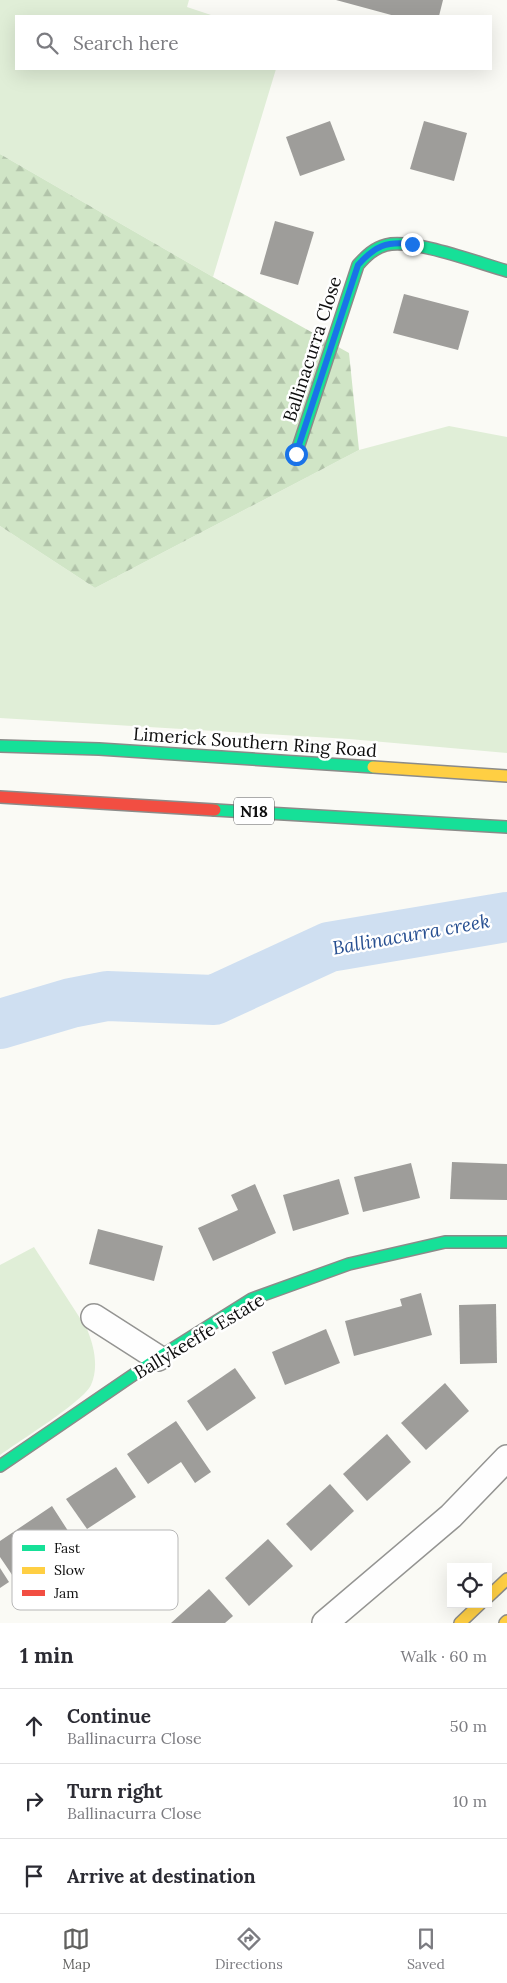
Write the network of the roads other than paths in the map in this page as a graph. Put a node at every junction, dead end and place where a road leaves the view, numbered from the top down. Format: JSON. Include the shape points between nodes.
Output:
{"nodes":[{"id":1,"x":507,"y":271,"type":"edge"},
{"id":2,"x":296,"y":454,"type":"dead end"},
{"id":3,"x":0,"y":746,"type":"edge"},
{"id":4,"x":507,"y":776,"type":"edge"},
{"id":5,"x":0,"y":797,"type":"edge"},
{"id":6,"x":507,"y":827,"type":"edge"},
{"id":7,"x":507,"y":1242,"type":"edge"},
{"id":8,"x":94,"y":1317,"type":"dead end"},
{"id":9,"x":158,"y":1358,"type":"junction"},
{"id":10,"x":507,"y":1458,"type":"edge"},
{"id":11,"x":0,"y":1466,"type":"edge"},
{"id":12,"x":507,"y":1579,"type":"edge"},
{"id":13,"x":492,"y":1593,"type":"edge"},
{"id":14,"x":476,"y":1608,"type":"edge"},
{"id":15,"x":325,"y":1623,"type":"edge"},
{"id":16,"x":460,"y":1623,"type":"edge"}],
"edges":[{"from":1,"to":2,"type":"main road","name":"Ballinacurra Close","via":[[412,244],[398,242],[370,251],[358,265]]},
{"from":3,"to":4,"type":"main road","name":"Limerick Southern Ring Road","via":[[99,749]]},
{"from":5,"to":6,"type":"main road","number":"N18"},
{"from":7,"to":9,"type":"main road","name":"Ballykeeffe Estate","via":[[444,1242],[349,1264],[252,1299]]},
{"from":8,"to":9,"type":"street"},
{"from":9,"to":11,"type":"main road","name":"Ballykeeffe Estate"},
{"from":10,"to":15,"type":"street","via":[[451,1516]]},
{"from":12,"to":13,"type":"main road"},
{"from":14,"to":16,"type":"main road"}]}
